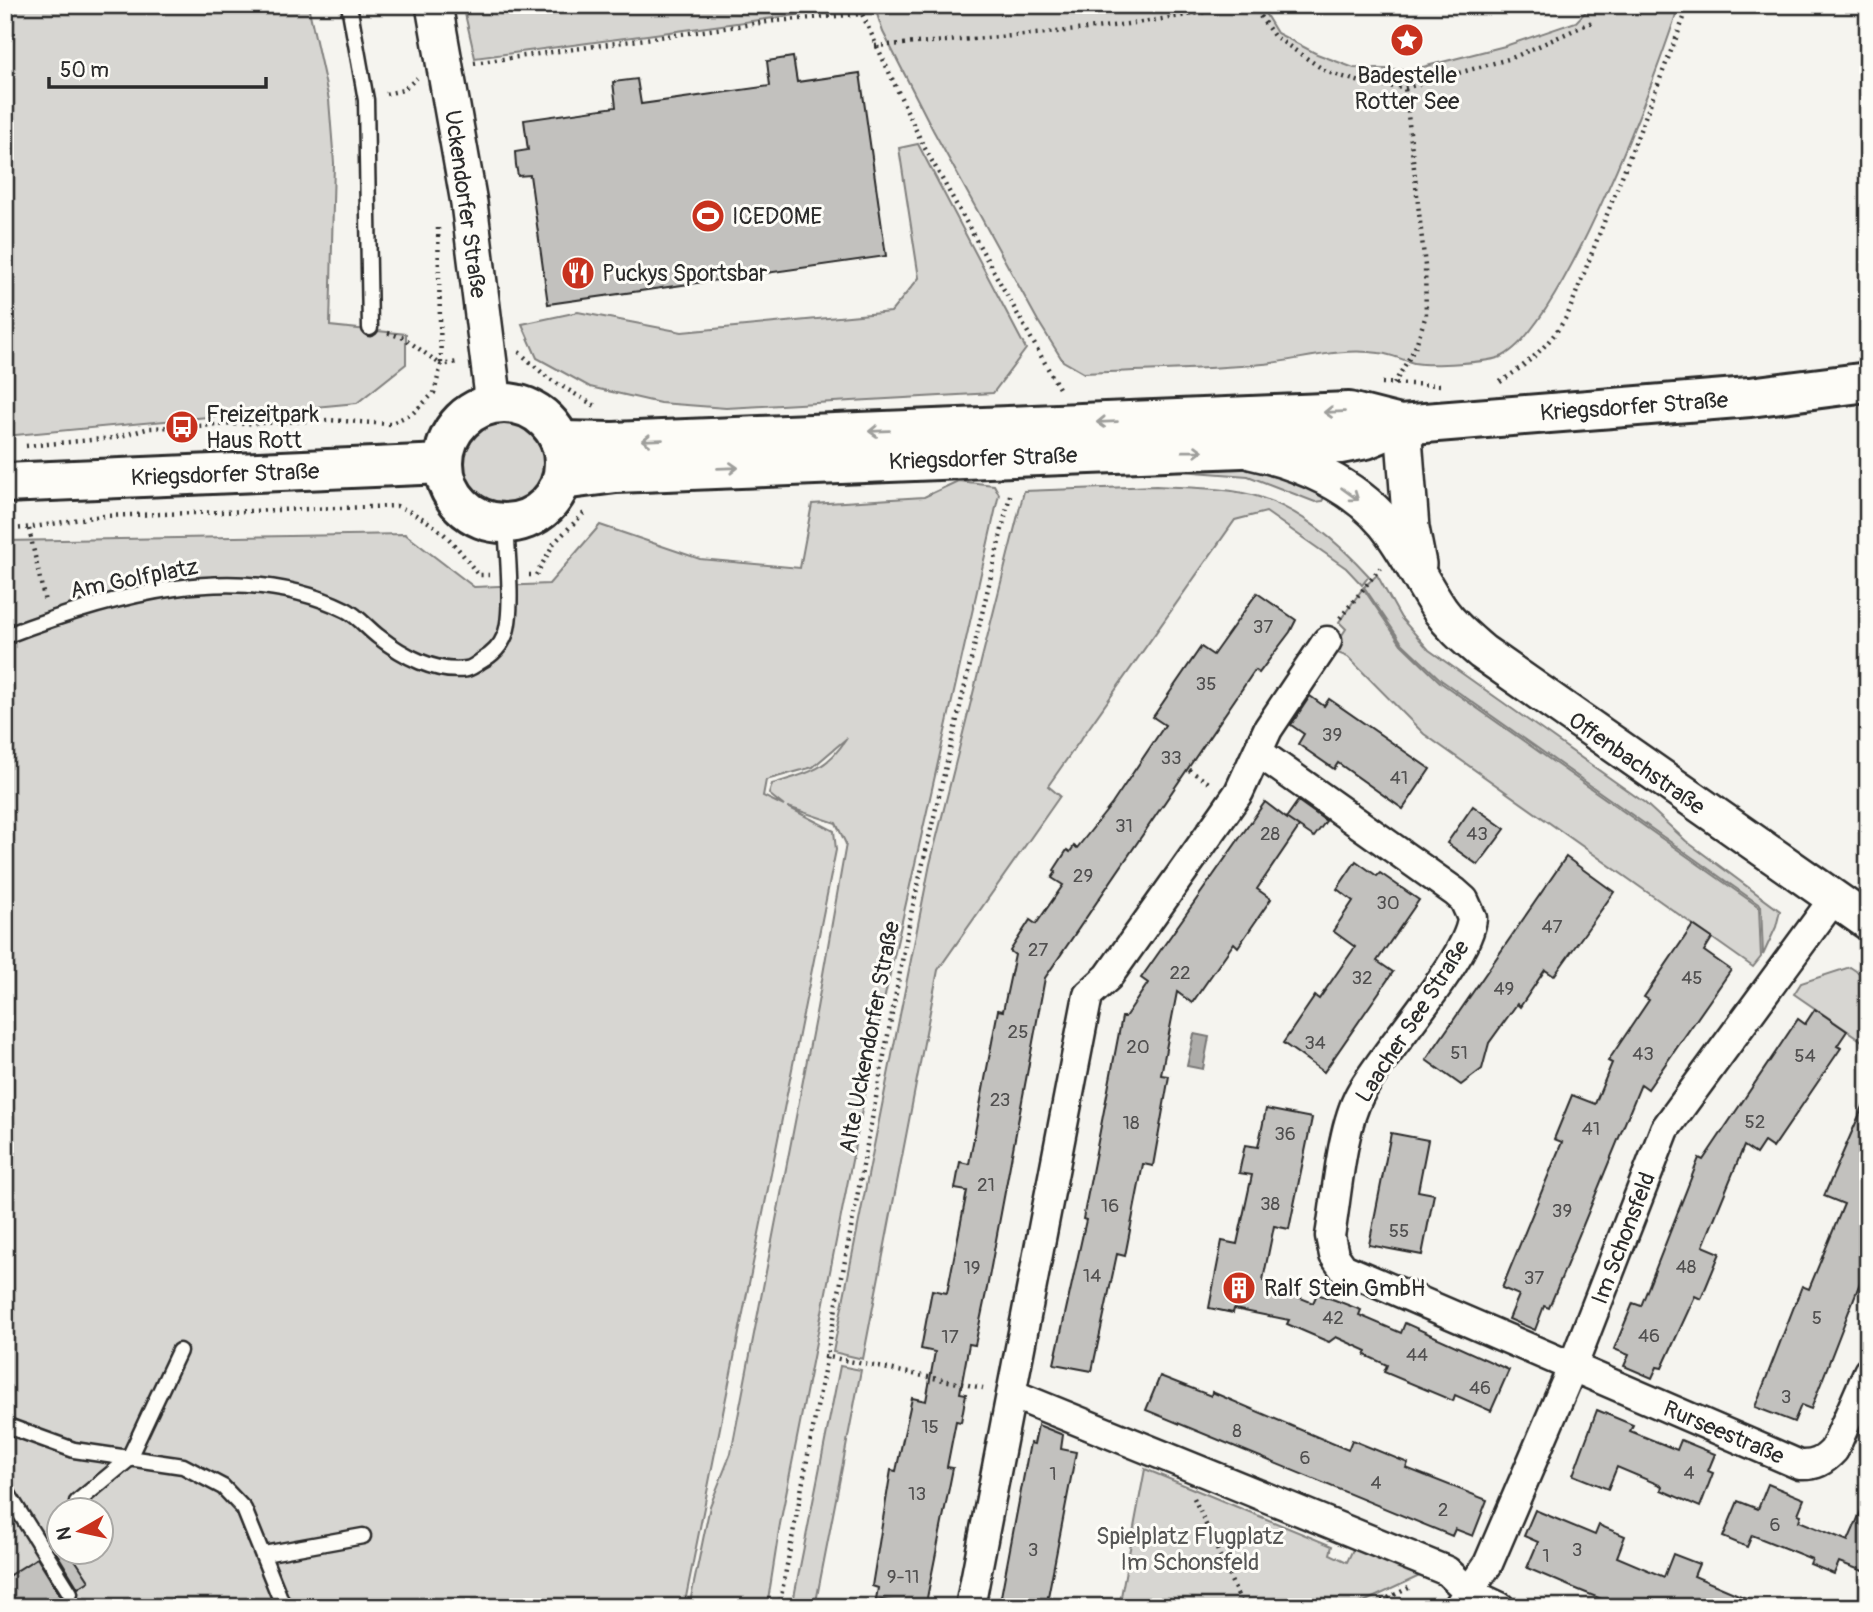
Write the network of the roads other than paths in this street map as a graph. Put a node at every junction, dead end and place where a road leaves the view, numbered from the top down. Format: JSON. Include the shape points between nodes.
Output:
{"nodes":[{"id":1,"x":350,"y":5,"type":"edge"},
{"id":2,"x":434,"y":5,"type":"edge"},
{"id":3,"x":370,"y":328,"type":"road end"},
{"id":4,"x":1868,"y":382,"type":"edge"},
{"id":5,"x":494,"y":404,"type":"junction"},
{"id":6,"x":1402,"y":425,"type":"junction"},
{"id":7,"x":560,"y":441,"type":"junction"},
{"id":8,"x":1243,"y":450,"type":"junction"},
{"id":9,"x":444,"y":464,"type":"junction"},
{"id":10,"x":562,"y":480,"type":"junction"},
{"id":11,"x":5,"y":483,"type":"edge"},
{"id":12,"x":506,"y":523,"type":"junction"},
{"id":13,"x":1426,"y":584,"type":"junction"},
{"id":14,"x":5,"y":636,"type":"edge"},
{"id":15,"x":1327,"y":640,"type":"road end"},
{"id":16,"x":1258,"y":752,"type":"junction"},
{"id":17,"x":1835,"y":897,"type":"junction"},
{"id":18,"x":1868,"y":922,"type":"edge"},
{"id":19,"x":179,"y":1351,"type":"dead end"},
{"id":20,"x":1572,"y":1368,"type":"junction"},
{"id":21,"x":1868,"y":1372,"type":"edge"},
{"id":22,"x":1012,"y":1394,"type":"junction"},
{"id":23,"x":5,"y":1425,"type":"edge"},
{"id":24,"x":128,"y":1460,"type":"junction"},
{"id":25,"x":5,"y":1489,"type":"edge"},
{"id":26,"x":84,"y":1496,"type":"edge"},
{"id":27,"x":363,"y":1536,"type":"dead end"},
{"id":28,"x":264,"y":1554,"type":"junction"},
{"id":29,"x":70,"y":1593,"type":"dead end"},
{"id":30,"x":1464,"y":1600,"type":"edge"},
{"id":31,"x":289,"y":1607,"type":"edge"},
{"id":32,"x":970,"y":1607,"type":"edge"},
{"id":33,"x":1500,"y":1607,"type":"edge"}],
"edges":[{"from":1,"to":3,"type":"lane","via":[[366,100]]},
{"from":2,"to":5,"type":"street","name":"Uckendorfer Straße","via":[[434,72],[469,203]]},
{"from":4,"to":6,"type":"main road","name":"Kriegsdorfer Straße","via":[[1750,397]]},
{"from":5,"to":7,"type":"main road","via":[[534,410],[550,423]]},
{"from":5,"to":9,"type":"main road","via":[[474,411],[458,425]]},
{"from":6,"to":7,"type":"main road","name":"Kriegsdorfer Straße","one_way":true,"via":[[1349,412]]},
{"from":6,"to":8,"type":"main road","name":"Kriegsdorfer Straße","via":[[1350,444]]},
{"from":6,"to":13,"type":"street","name":"Offenbachstraße","via":[[1411,528]]},
{"from":7,"to":10,"type":"main road"},
{"from":10,"to":8,"type":"main road","name":"Kriegsdorfer Straße","one_way":true,"via":[[630,472]]},
{"from":8,"to":13,"type":"street","name":"Offenbachstraße","one_way":true,"via":[[1290,461],[1340,486],[1384,522]]},
{"from":9,"to":11,"type":"main road","name":"Kriegsdorfer Straße"},
{"from":9,"to":12,"type":"main road","via":[[449,488],[463,507],[483,519]]},
{"from":10,"to":12,"type":"main road","via":[[541,511]]},
{"from":12,"to":14,"type":"lane","name":"Am Golfplatz","via":[[506,634],[495,653],[468,669],[426,666],[381,639],[349,610],[289,589],[226,584],[172,589]]},
{"from":13,"to":17,"type":"street","name":"Offenbachstraße","via":[[1459,633],[1482,652]]},
{"from":15,"to":16,"type":"street","via":[[1268,729]]},
{"from":16,"to":20,"type":"street","name":"Laacher See Straße","via":[[1455,892],[1472,918],[1463,946],[1359,1095],[1351,1116],[1330,1236],[1334,1255],[1351,1273]]},
{"from":16,"to":22,"type":"street","via":[[1216,826],[1108,977],[1088,995]]},
{"from":17,"to":18,"type":"street","name":"Offenbachstraße"},
{"from":17,"to":20,"type":"street","name":"Im Schonsfeld","via":[[1665,1129]]},
{"from":19,"to":24,"type":"lane"},
{"from":20,"to":21,"type":"street","name":"Rurseestraße","via":[[1800,1465],[1826,1460],[1834,1450]]},
{"from":20,"to":30,"type":"street","name":"Im Schonsfeld","via":[[1488,1564]]},
{"from":22,"to":30,"type":"street","via":[[1447,1571]]},
{"from":22,"to":32,"type":"street"},
{"from":23,"to":24,"type":"lane","via":[[74,1450]]},
{"from":24,"to":26,"type":"lane"},
{"from":24,"to":28,"type":"lane","via":[[183,1466],[223,1488],[244,1509]]},
{"from":25,"to":29,"type":"lane"},
{"from":27,"to":28,"type":"lane"},
{"from":28,"to":31,"type":"lane","via":[[282,1603]]},
{"from":30,"to":33,"type":"street"}]}
